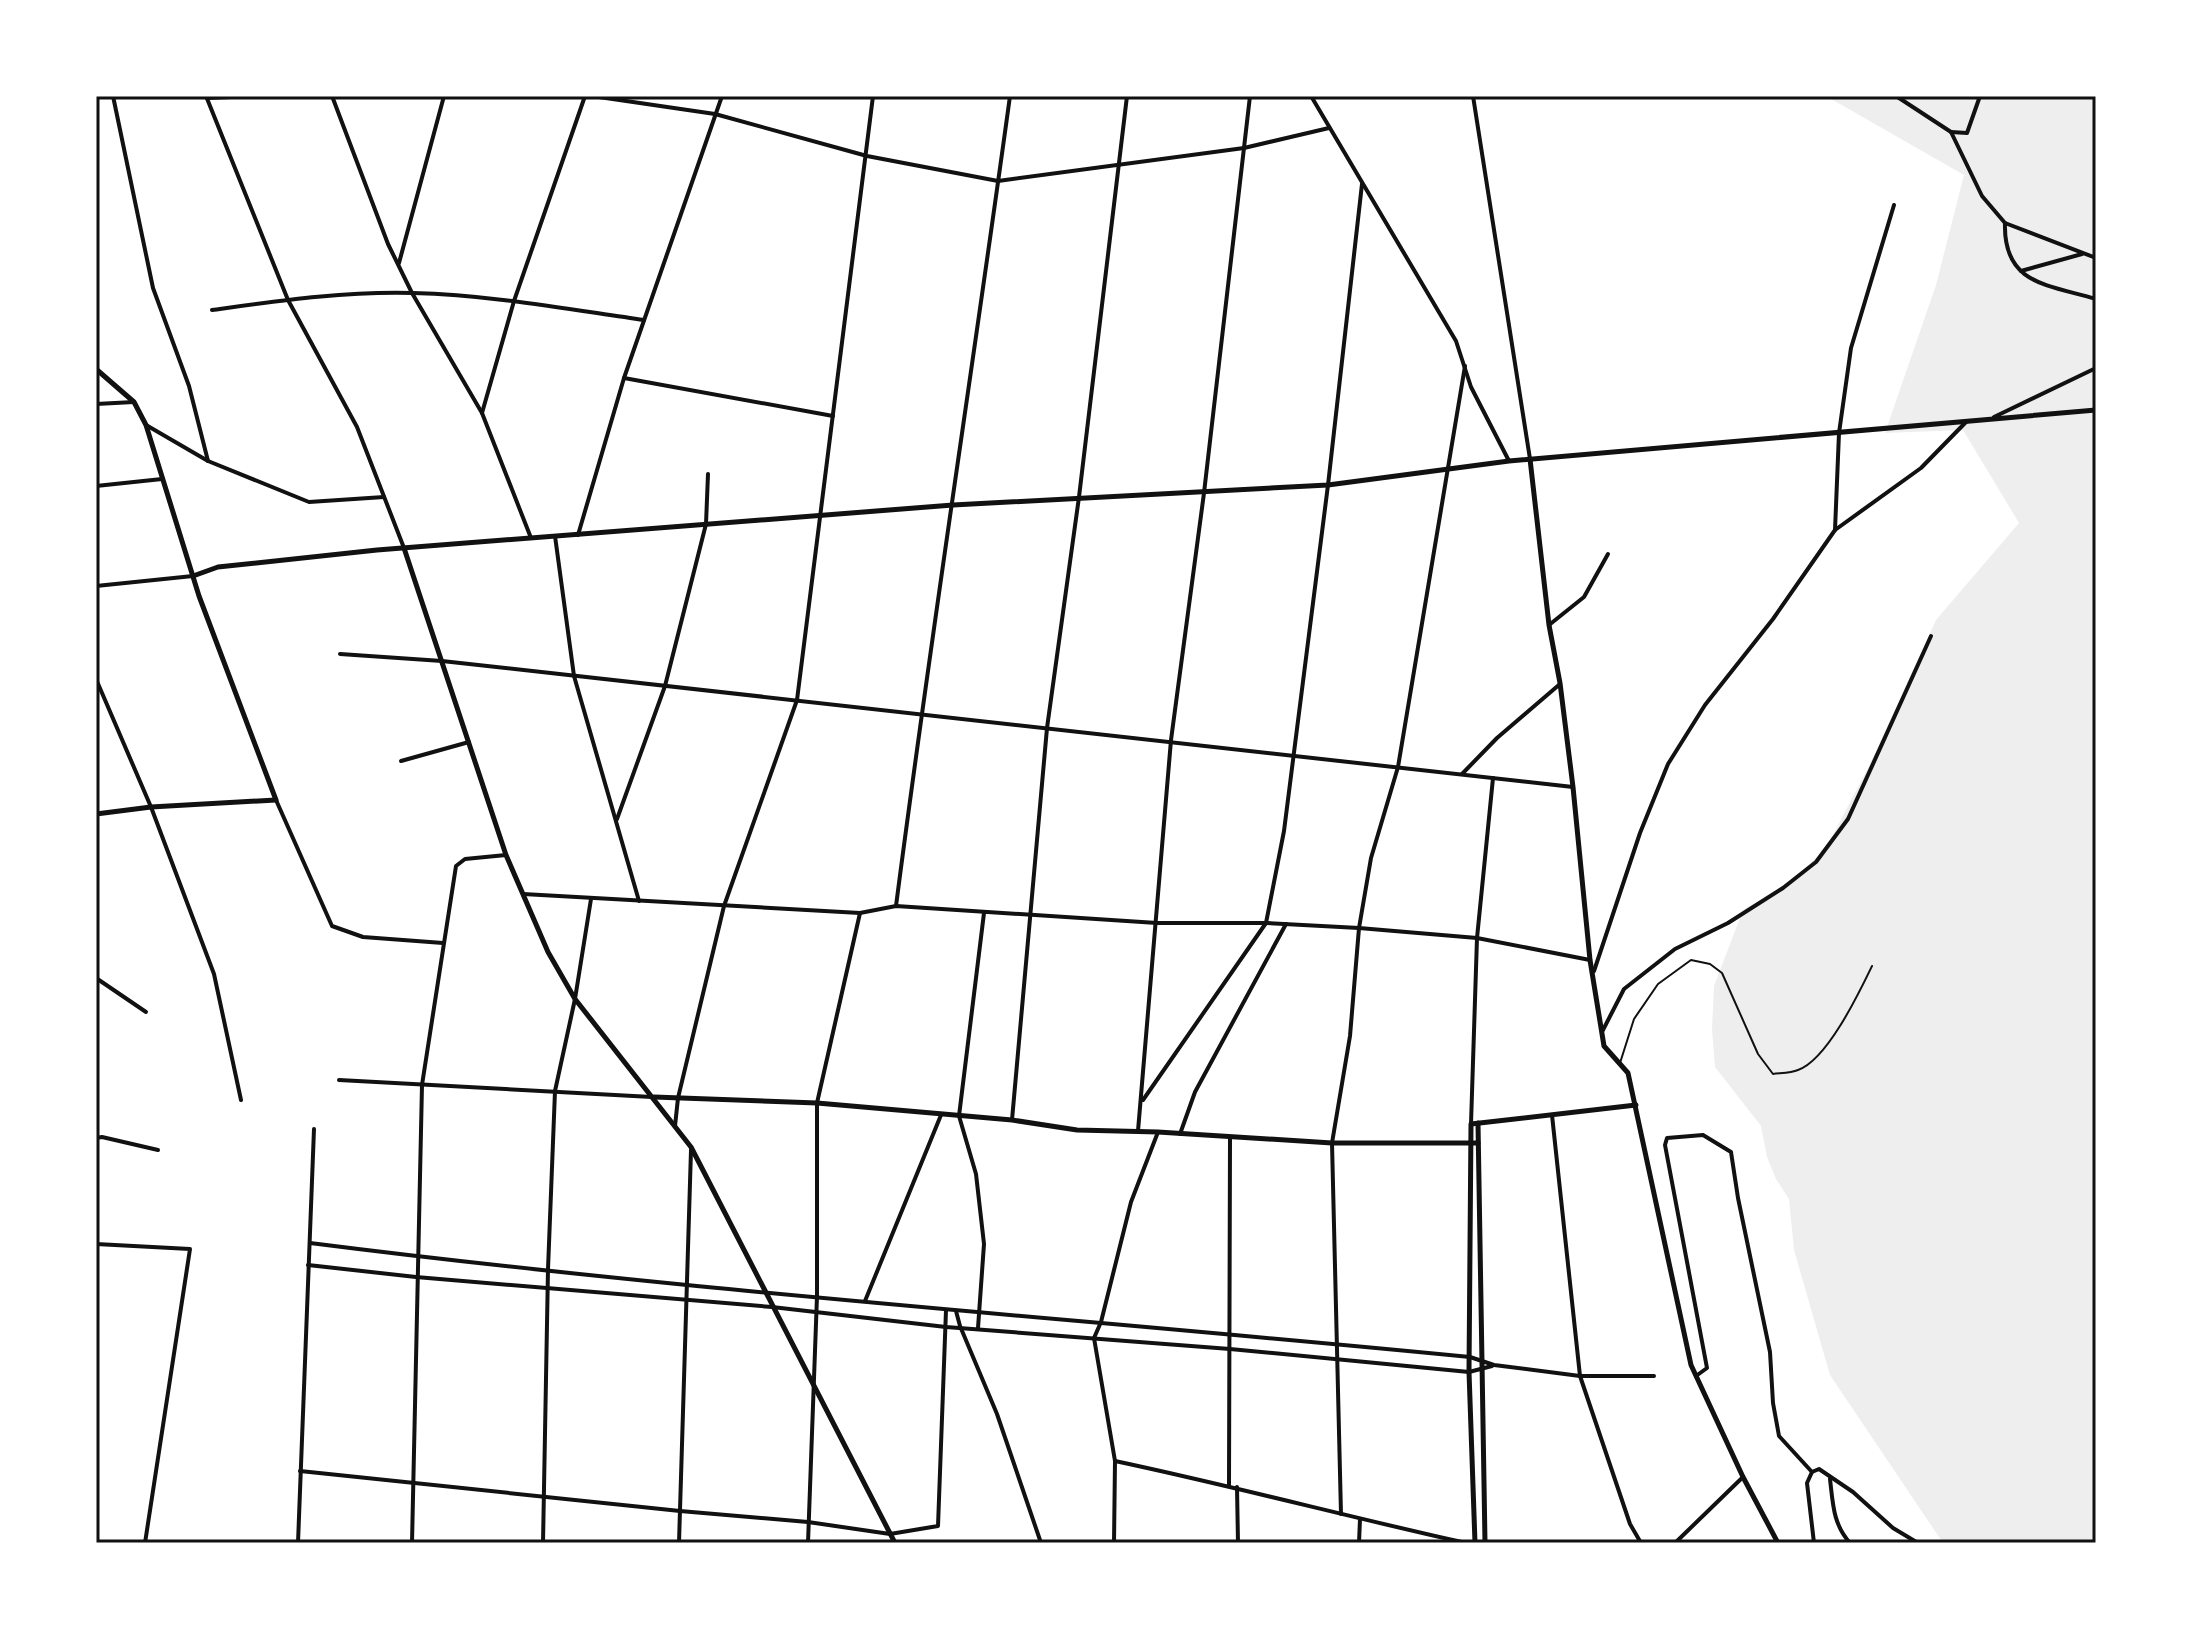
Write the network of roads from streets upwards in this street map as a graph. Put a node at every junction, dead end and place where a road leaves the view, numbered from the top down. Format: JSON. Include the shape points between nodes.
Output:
{"nodes":[{"id":1,"x":113,"y":96,"type":"edge"},
{"id":2,"x":259,"y":96,"type":"edge"},
{"id":3,"x":332,"y":96,"type":"edge"},
{"id":4,"x":444,"y":96,"type":"edge"},
{"id":5,"x":585,"y":96,"type":"edge"},
{"id":6,"x":592,"y":96,"type":"edge"},
{"id":7,"x":722,"y":96,"type":"edge"},
{"id":8,"x":873,"y":96,"type":"edge"},
{"id":9,"x":1010,"y":96,"type":"edge"},
{"id":10,"x":1127,"y":96,"type":"edge"},
{"id":11,"x":1250,"y":96,"type":"edge"},
{"id":12,"x":1311,"y":96,"type":"edge"},
{"id":13,"x":1473,"y":96,"type":"edge"},
{"id":14,"x":1896,"y":96,"type":"edge"},
{"id":15,"x":1980,"y":96,"type":"edge"},
{"id":16,"x":206,"y":97,"type":"edge"},
{"id":17,"x":715,"y":114,"type":"junction"},
{"id":18,"x":1329,"y":128,"type":"junction"},
{"id":19,"x":1951,"y":132,"type":"junction"},
{"id":20,"x":1244,"y":148,"type":"junction"},
{"id":21,"x":867,"y":156,"type":"junction"},
{"id":22,"x":1120,"y":166,"type":"junction"},
{"id":23,"x":998,"y":181,"type":"junction"},
{"id":24,"x":1362,"y":184,"type":"junction"},
{"id":25,"x":1894,"y":205,"type":"dead end"},
{"id":26,"x":2005,"y":223,"type":"junction"},
{"id":27,"x":2084,"y":253,"type":"junction"},
{"id":28,"x":2096,"y":258,"type":"edge"},
{"id":29,"x":398,"y":265,"type":"junction"},
{"id":30,"x":2021,"y":271,"type":"junction"},
{"id":31,"x":412,"y":293,"type":"junction"},
{"id":32,"x":2096,"y":299,"type":"edge"},
{"id":33,"x":288,"y":300,"type":"junction"},
{"id":34,"x":514,"y":301,"type":"junction"},
{"id":35,"x":212,"y":310,"type":"dead end"},
{"id":36,"x":644,"y":320,"type":"junction"},
{"id":37,"x":1465,"y":366,"type":"junction"},
{"id":38,"x":2096,"y":368,"type":"edge"},
{"id":39,"x":96,"y":369,"type":"edge"},
{"id":40,"x":624,"y":378,"type":"junction"},
{"id":41,"x":134,"y":402,"type":"junction"},
{"id":42,"x":96,"y":404,"type":"edge"},
{"id":43,"x":2096,"y":410,"type":"edge"},
{"id":44,"x":482,"y":413,"type":"junction"},
{"id":45,"x":833,"y":416,"type":"junction"},
{"id":46,"x":1988,"y":420,"type":"junction"},
{"id":47,"x":1966,"y":422,"type":"junction"},
{"id":48,"x":146,"y":425,"type":"junction"},
{"id":49,"x":1839,"y":433,"type":"junction"},
{"id":50,"x":1530,"y":459,"type":"junction"},
{"id":51,"x":208,"y":461,"type":"junction"},
{"id":52,"x":1509,"y":461,"type":"junction"},
{"id":53,"x":1449,"y":469,"type":"junction"},
{"id":54,"x":708,"y":474,"type":"dead end"},
{"id":55,"x":162,"y":479,"type":"junction"},
{"id":56,"x":1328,"y":485,"type":"junction"},
{"id":57,"x":96,"y":486,"type":"edge"},
{"id":58,"x":1204,"y":493,"type":"junction"},
{"id":59,"x":384,"y":497,"type":"junction"},
{"id":60,"x":1079,"y":497,"type":"junction"},
{"id":61,"x":953,"y":505,"type":"junction"},
{"id":62,"x":820,"y":515,"type":"junction"},
{"id":63,"x":706,"y":524,"type":"junction"},
{"id":64,"x":1835,"y":530,"type":"junction"},
{"id":65,"x":578,"y":535,"type":"junction"},
{"id":66,"x":555,"y":536,"type":"junction"},
{"id":67,"x":531,"y":538,"type":"junction"},
{"id":68,"x":404,"y":548,"type":"junction"},
{"id":69,"x":1608,"y":554,"type":"dead end"},
{"id":70,"x":193,"y":576,"type":"junction"},
{"id":71,"x":96,"y":586,"type":"edge"},
{"id":72,"x":1549,"y":625,"type":"junction"},
{"id":73,"x":1931,"y":636,"type":"dead end"},
{"id":74,"x":340,"y":654,"type":"dead end"},
{"id":75,"x":442,"y":661,"type":"junction"},
{"id":76,"x":574,"y":676,"type":"junction"},
{"id":77,"x":96,"y":679,"type":"edge"},
{"id":78,"x":1560,"y":683,"type":"junction"},
{"id":79,"x":665,"y":686,"type":"junction"},
{"id":80,"x":797,"y":700,"type":"junction"},
{"id":81,"x":921,"y":714,"type":"junction"},
{"id":82,"x":1047,"y":728,"type":"junction"},
{"id":83,"x":1171,"y":740,"type":"junction"},
{"id":84,"x":469,"y":742,"type":"junction"},
{"id":85,"x":1294,"y":758,"type":"junction"},
{"id":86,"x":401,"y":761,"type":"dead end"},
{"id":87,"x":1398,"y":767,"type":"junction"},
{"id":88,"x":1462,"y":774,"type":"junction"},
{"id":89,"x":1493,"y":778,"type":"junction"},
{"id":90,"x":1573,"y":787,"type":"junction"},
{"id":91,"x":276,"y":800,"type":"junction"},
{"id":92,"x":151,"y":807,"type":"junction"},
{"id":93,"x":96,"y":814,"type":"edge"},
{"id":94,"x":617,"y":821,"type":"junction"},
{"id":95,"x":506,"y":855,"type":"junction"},
{"id":96,"x":523,"y":894,"type":"junction"},
{"id":97,"x":591,"y":899,"type":"junction"},
{"id":98,"x":639,"y":901,"type":"junction"},
{"id":99,"x":724,"y":906,"type":"junction"},
{"id":100,"x":896,"y":906,"type":"junction"},
{"id":101,"x":860,"y":913,"type":"junction"},
{"id":102,"x":984,"y":913,"type":"junction"},
{"id":103,"x":1032,"y":914,"type":"junction"},
{"id":104,"x":1157,"y":923,"type":"junction"},
{"id":105,"x":1266,"y":923,"type":"junction"},
{"id":106,"x":1286,"y":924,"type":"junction"},
{"id":107,"x":1359,"y":928,"type":"junction"},
{"id":108,"x":1477,"y":938,"type":"junction"},
{"id":109,"x":443,"y":943,"type":"junction"},
{"id":110,"x":1590,"y":960,"type":"junction"},
{"id":111,"x":1593,"y":973,"type":"junction"},
{"id":112,"x":96,"y":978,"type":"edge"},
{"id":113,"x":575,"y":999,"type":"junction"},
{"id":114,"x":146,"y":1012,"type":"dead end"},
{"id":115,"x":1602,"y":1032,"type":"junction"},
{"id":116,"x":339,"y":1080,"type":"dead end"},
{"id":117,"x":422,"y":1085,"type":"junction"},
{"id":118,"x":555,"y":1091,"type":"junction"},
{"id":119,"x":653,"y":1097,"type":"junction"},
{"id":120,"x":678,"y":1098,"type":"junction"},
{"id":121,"x":241,"y":1100,"type":"dead end"},
{"id":122,"x":1142,"y":1102,"type":"junction"},
{"id":123,"x":817,"y":1103,"type":"junction"},
{"id":124,"x":1636,"y":1105,"type":"junction"},
{"id":125,"x":941,"y":1114,"type":"junction"},
{"id":126,"x":1552,"y":1115,"type":"junction"},
{"id":127,"x":959,"y":1116,"type":"junction"},
{"id":128,"x":1012,"y":1120,"type":"junction"},
{"id":129,"x":1474,"y":1123,"type":"junction"},
{"id":130,"x":675,"y":1126,"type":"junction"},
{"id":131,"x":314,"y":1129,"type":"dead end"},
{"id":132,"x":1138,"y":1131,"type":"junction"},
{"id":133,"x":1158,"y":1132,"type":"junction"},
{"id":134,"x":1180,"y":1134,"type":"junction"},
{"id":135,"x":96,"y":1138,"type":"edge"},
{"id":136,"x":1230,"y":1138,"type":"junction"},
{"id":137,"x":1332,"y":1143,"type":"junction"},
{"id":138,"x":1470,"y":1143,"type":"junction"},
{"id":139,"x":1478,"y":1143,"type":"junction"},
{"id":140,"x":691,"y":1147,"type":"junction"},
{"id":141,"x":158,"y":1150,"type":"dead end"},
{"id":142,"x":310,"y":1243,"type":"junction"},
{"id":143,"x":96,"y":1244,"type":"edge"},
{"id":144,"x":417,"y":1257,"type":"junction"},
{"id":145,"x":308,"y":1265,"type":"junction"},
{"id":146,"x":548,"y":1269,"type":"junction"},
{"id":147,"x":416,"y":1277,"type":"junction"},
{"id":148,"x":687,"y":1284,"type":"junction"},
{"id":149,"x":547,"y":1287,"type":"junction"},
{"id":150,"x":763,"y":1290,"type":"junction"},
{"id":151,"x":817,"y":1296,"type":"junction"},
{"id":152,"x":686,"y":1300,"type":"junction"},
{"id":153,"x":865,"y":1301,"type":"junction"},
{"id":154,"x":772,"y":1307,"type":"junction"},
{"id":155,"x":946,"y":1310,"type":"junction"},
{"id":156,"x":956,"y":1311,"type":"junction"},
{"id":157,"x":816,"y":1312,"type":"junction"},
{"id":158,"x":979,"y":1312,"type":"junction"},
{"id":159,"x":1101,"y":1322,"type":"junction"},
{"id":160,"x":960,"y":1326,"type":"junction"},
{"id":161,"x":946,"y":1327,"type":"junction"},
{"id":162,"x":978,"y":1328,"type":"junction"},
{"id":163,"x":1230,"y":1332,"type":"junction"},
{"id":164,"x":1094,"y":1338,"type":"junction"},
{"id":165,"x":1337,"y":1344,"type":"junction"},
{"id":166,"x":1230,"y":1349,"type":"junction"},
{"id":167,"x":1470,"y":1357,"type":"junction"},
{"id":168,"x":1337,"y":1360,"type":"junction"},
{"id":169,"x":1481,"y":1360,"type":"junction"},
{"id":170,"x":1494,"y":1365,"type":"junction"},
{"id":171,"x":1481,"y":1370,"type":"junction"},
{"id":172,"x":1469,"y":1372,"type":"junction"},
{"id":173,"x":1580,"y":1376,"type":"junction"},
{"id":174,"x":1654,"y":1376,"type":"dead end"},
{"id":175,"x":1696,"y":1376,"type":"junction"},
{"id":176,"x":812,"y":1384,"type":"junction"},
{"id":177,"x":1115,"y":1461,"type":"junction"},
{"id":178,"x":300,"y":1471,"type":"junction"},
{"id":179,"x":1812,"y":1472,"type":"junction"},
{"id":180,"x":1743,"y":1477,"type":"junction"},
{"id":181,"x":1830,"y":1478,"type":"junction"},
{"id":182,"x":413,"y":1482,"type":"junction"},
{"id":183,"x":1229,"y":1485,"type":"junction"},
{"id":184,"x":1237,"y":1487,"type":"junction"},
{"id":185,"x":545,"y":1497,"type":"junction"},
{"id":186,"x":680,"y":1511,"type":"junction"},
{"id":187,"x":1341,"y":1514,"type":"junction"},
{"id":188,"x":1360,"y":1519,"type":"junction"},
{"id":189,"x":808,"y":1522,"type":"junction"},
{"id":190,"x":890,"y":1534,"type":"junction"},
{"id":191,"x":145,"y":1543,"type":"edge"},
{"id":192,"x":298,"y":1543,"type":"edge"},
{"id":193,"x":412,"y":1543,"type":"edge"},
{"id":194,"x":543,"y":1543,"type":"edge"},
{"id":195,"x":679,"y":1543,"type":"edge"},
{"id":196,"x":808,"y":1543,"type":"edge"},
{"id":197,"x":895,"y":1543,"type":"edge"},
{"id":198,"x":1041,"y":1543,"type":"edge"},
{"id":199,"x":1114,"y":1543,"type":"edge"},
{"id":200,"x":1238,"y":1543,"type":"edge"},
{"id":201,"x":1359,"y":1543,"type":"edge"},
{"id":202,"x":1466,"y":1543,"type":"edge"},
{"id":203,"x":1475,"y":1543,"type":"edge"},
{"id":204,"x":1485,"y":1543,"type":"edge"},
{"id":205,"x":1641,"y":1543,"type":"edge"},
{"id":206,"x":1675,"y":1543,"type":"edge"},
{"id":207,"x":1778,"y":1543,"type":"edge"},
{"id":208,"x":1814,"y":1543,"type":"edge"},
{"id":209,"x":1850,"y":1543,"type":"edge"},
{"id":210,"x":1918,"y":1543,"type":"edge"}],
"edges":[{"from":1,"to":51,"type":"street","via":[[153,288],[189,386]]},
{"from":2,"to":16,"type":"street"},
{"from":3,"to":29,"type":"street"},
{"from":4,"to":29,"type":"street"},
{"from":5,"to":34,"type":"street"},
{"from":6,"to":17,"type":"street"},
{"from":7,"to":17,"type":"street"},
{"from":8,"to":21,"type":"street"},
{"from":9,"to":23,"type":"street"},
{"from":10,"to":22,"type":"street"},
{"from":11,"to":20,"type":"street"},
{"from":12,"to":18,"type":"street"},
{"from":13,"to":50,"type":"street"},
{"from":14,"to":19,"type":"street"},
{"from":15,"to":19,"type":"street","via":[[1967,133]]},
{"from":16,"to":33,"type":"street"},
{"from":17,"to":21,"type":"street"},
{"from":17,"to":36,"type":"street"},
{"from":18,"to":20,"type":"street"},
{"from":18,"to":24,"type":"street"},
{"from":19,"to":26,"type":"street","via":[[1982,196]]},
{"from":20,"to":22,"type":"street"},
{"from":20,"to":58,"type":"street"},
{"from":21,"to":23,"type":"street"},
{"from":21,"to":45,"type":"street"},
{"from":22,"to":23,"type":"street"},
{"from":22,"to":60,"type":"street"},
{"from":23,"to":61,"type":"street"},
{"from":24,"to":37,"type":"street","via":[[1443,318]]},
{"from":24,"to":56,"type":"street"},
{"from":25,"to":49,"type":"street","via":[[1851,348]]},
{"from":26,"to":27,"type":"street"},
{"from":26,"to":30,"type":"street","via":[[2004,245]]},
{"from":27,"to":28,"type":"street"},
{"from":27,"to":30,"type":"street"},
{"from":29,"to":31,"type":"street"},
{"from":30,"to":32,"type":"street","via":[[2028,279]]},
{"from":31,"to":33,"type":"street"},
{"from":31,"to":34,"type":"street"},
{"from":31,"to":44,"type":"street"},
{"from":33,"to":35,"type":"street"},
{"from":33,"to":59,"type":"street","via":[[357,427]]},
{"from":34,"to":36,"type":"street"},
{"from":34,"to":44,"type":"street"},
{"from":36,"to":40,"type":"street"},
{"from":37,"to":52,"type":"street"},
{"from":37,"to":53,"type":"street"},
{"from":38,"to":46,"type":"street"},
{"from":39,"to":41,"type":"street"},
{"from":40,"to":45,"type":"street"},
{"from":40,"to":65,"type":"street"},
{"from":41,"to":42,"type":"street"},
{"from":41,"to":48,"type":"street"},
{"from":43,"to":46,"type":"street"},
{"from":44,"to":67,"type":"street"},
{"from":45,"to":62,"type":"street"},
{"from":46,"to":47,"type":"street"},
{"from":47,"to":49,"type":"street"},
{"from":47,"to":64,"type":"street","via":[[1921,468]]},
{"from":48,"to":51,"type":"street"},
{"from":48,"to":55,"type":"street"},
{"from":49,"to":50,"type":"street"},
{"from":49,"to":64,"type":"street"},
{"from":50,"to":52,"type":"street"},
{"from":50,"to":72,"type":"street"},
{"from":51,"to":59,"type":"street","via":[[309,502]]},
{"from":52,"to":53,"type":"street"},
{"from":53,"to":56,"type":"street"},
{"from":53,"to":87,"type":"street"},
{"from":54,"to":63,"type":"street"},
{"from":55,"to":57,"type":"street"},
{"from":55,"to":70,"type":"street"},
{"from":56,"to":58,"type":"street"},
{"from":56,"to":85,"type":"street"},
{"from":58,"to":60,"type":"street"},
{"from":58,"to":83,"type":"street"},
{"from":59,"to":68,"type":"street"},
{"from":60,"to":61,"type":"street"},
{"from":60,"to":82,"type":"street"},
{"from":61,"to":62,"type":"street"},
{"from":61,"to":81,"type":"street"},
{"from":62,"to":63,"type":"street"},
{"from":62,"to":80,"type":"street"},
{"from":63,"to":65,"type":"street"},
{"from":63,"to":79,"type":"street"},
{"from":64,"to":111,"type":"street","via":[[1705,705],[1668,764]]},
{"from":65,"to":66,"type":"street"},
{"from":66,"to":67,"type":"street"},
{"from":66,"to":76,"type":"street"},
{"from":67,"to":68,"type":"street"},
{"from":68,"to":70,"type":"street","via":[[218,567]]},
{"from":68,"to":75,"type":"street"},
{"from":69,"to":72,"type":"street","via":[[1584,597]]},
{"from":70,"to":71,"type":"street"},
{"from":70,"to":91,"type":"street"},
{"from":72,"to":78,"type":"street"},
{"from":73,"to":115,"type":"street","via":[[1848,819],[1816,862],[1728,923],[1675,949],[1624,989]]},
{"from":74,"to":75,"type":"street"},
{"from":75,"to":76,"type":"street"},
{"from":75,"to":84,"type":"street"},
{"from":76,"to":79,"type":"street"},
{"from":76,"to":94,"type":"street"},
{"from":77,"to":92,"type":"street"},
{"from":78,"to":88,"type":"street"},
{"from":78,"to":90,"type":"street"},
{"from":79,"to":80,"type":"street"},
{"from":79,"to":94,"type":"street"},
{"from":80,"to":81,"type":"street"},
{"from":80,"to":99,"type":"street"},
{"from":81,"to":82,"type":"street"},
{"from":81,"to":100,"type":"street"},
{"from":82,"to":83,"type":"street"},
{"from":82,"to":103,"type":"street"},
{"from":83,"to":85,"type":"street"},
{"from":83,"to":104,"type":"street"},
{"from":84,"to":86,"type":"street"},
{"from":84,"to":95,"type":"street"},
{"from":85,"to":87,"type":"street"},
{"from":85,"to":105,"type":"street"},
{"from":87,"to":88,"type":"street"},
{"from":87,"to":107,"type":"street","via":[[1371,858]]},
{"from":88,"to":89,"type":"street"},
{"from":89,"to":90,"type":"street"},
{"from":89,"to":108,"type":"street"},
{"from":90,"to":110,"type":"street"},
{"from":91,"to":92,"type":"street"},
{"from":91,"to":109,"type":"street","via":[[332,926],[363,937]]},
{"from":92,"to":93,"type":"street"},
{"from":92,"to":121,"type":"street","via":[[214,974]]},
{"from":94,"to":98,"type":"street"},
{"from":95,"to":96,"type":"street"},
{"from":95,"to":109,"type":"street","via":[[465,859],[456,866]]},
{"from":96,"to":97,"type":"street"},
{"from":96,"to":113,"type":"street"},
{"from":97,"to":98,"type":"street"},
{"from":97,"to":113,"type":"street"},
{"from":98,"to":99,"type":"street"},
{"from":99,"to":101,"type":"street"},
{"from":99,"to":120,"type":"street"},
{"from":100,"to":101,"type":"street"},
{"from":100,"to":102,"type":"street"},
{"from":101,"to":123,"type":"street"},
{"from":102,"to":103,"type":"street"},
{"from":102,"to":127,"type":"street"},
{"from":103,"to":104,"type":"street"},
{"from":103,"to":128,"type":"street"},
{"from":104,"to":105,"type":"street"},
{"from":104,"to":122,"type":"street"},
{"from":105,"to":106,"type":"street"},
{"from":105,"to":122,"type":"street"},
{"from":106,"to":107,"type":"street"},
{"from":106,"to":134,"type":"street","via":[[1195,1092]]},
{"from":107,"to":108,"type":"street"},
{"from":107,"to":137,"type":"street","via":[[1350,1036]]},
{"from":108,"to":110,"type":"street"},
{"from":108,"to":129,"type":"street"},
{"from":109,"to":117,"type":"street"},
{"from":110,"to":111,"type":"street"},
{"from":111,"to":115,"type":"street"},
{"from":112,"to":114,"type":"street"},
{"from":113,"to":118,"type":"street"},
{"from":113,"to":119,"type":"street"},
{"from":115,"to":124,"type":"street","via":[[1604,1046],[1628,1073]]},
{"from":116,"to":117,"type":"street"},
{"from":117,"to":118,"type":"street"},
{"from":117,"to":144,"type":"street"},
{"from":118,"to":119,"type":"street"},
{"from":118,"to":146,"type":"street"},
{"from":119,"to":120,"type":"street"},
{"from":119,"to":130,"type":"street"},
{"from":120,"to":123,"type":"street"},
{"from":120,"to":130,"type":"street"},
{"from":122,"to":132,"type":"street"},
{"from":123,"to":125,"type":"street"},
{"from":123,"to":151,"type":"street"},
{"from":124,"to":126,"type":"street"},
{"from":124,"to":175,"type":"street"},
{"from":125,"to":127,"type":"street"},
{"from":125,"to":153,"type":"street"},
{"from":126,"to":129,"type":"street"},
{"from":126,"to":173,"type":"street"},
{"from":127,"to":128,"type":"street"},
{"from":127,"to":158,"type":"street","via":[[976,1174],[984,1244]]},
{"from":128,"to":132,"type":"street","via":[[1077,1130]]},
{"from":129,"to":138,"type":"street"},
{"from":129,"to":139,"type":"street"},
{"from":130,"to":140,"type":"street"},
{"from":131,"to":142,"type":"street"},
{"from":132,"to":133,"type":"street"},
{"from":133,"to":134,"type":"street"},
{"from":133,"to":159,"type":"street","via":[[1131,1202]]},
{"from":134,"to":136,"type":"street"},
{"from":135,"to":141,"type":"street"},
{"from":136,"to":137,"type":"street"},
{"from":136,"to":163,"type":"street"},
{"from":137,"to":138,"type":"street"},
{"from":137,"to":165,"type":"street"},
{"from":138,"to":139,"type":"street"},
{"from":138,"to":167,"type":"street"},
{"from":139,"to":169,"type":"street"},
{"from":140,"to":148,"type":"street"},
{"from":140,"to":150,"type":"street"},
{"from":142,"to":144,"type":"street"},
{"from":142,"to":145,"type":"street"},
{"from":143,"to":191,"type":"street","via":[[190,1249]]},
{"from":144,"to":146,"type":"street"},
{"from":144,"to":147,"type":"street"},
{"from":145,"to":147,"type":"street"},
{"from":145,"to":178,"type":"street"},
{"from":146,"to":148,"type":"street"},
{"from":146,"to":149,"type":"street"},
{"from":147,"to":149,"type":"street"},
{"from":147,"to":182,"type":"street"},
{"from":148,"to":150,"type":"street"},
{"from":148,"to":152,"type":"street"},
{"from":149,"to":152,"type":"street"},
{"from":149,"to":185,"type":"street"},
{"from":150,"to":151,"type":"street"},
{"from":150,"to":154,"type":"street"},
{"from":151,"to":153,"type":"street"},
{"from":151,"to":157,"type":"street"},
{"from":152,"to":154,"type":"street"},
{"from":152,"to":186,"type":"street"},
{"from":153,"to":155,"type":"street"},
{"from":154,"to":157,"type":"street"},
{"from":154,"to":176,"type":"street"},
{"from":155,"to":156,"type":"street"},
{"from":155,"to":161,"type":"street"},
{"from":156,"to":158,"type":"street"},
{"from":156,"to":160,"type":"street"},
{"from":157,"to":161,"type":"street"},
{"from":157,"to":176,"type":"street"},
{"from":158,"to":159,"type":"street"},
{"from":158,"to":162,"type":"street"},
{"from":159,"to":163,"type":"street"},
{"from":159,"to":164,"type":"street"},
{"from":160,"to":161,"type":"street"},
{"from":160,"to":162,"type":"street"},
{"from":160,"to":198,"type":"street"},
{"from":161,"to":190,"type":"street","via":[[938,1526]]},
{"from":162,"to":164,"type":"street"},
{"from":163,"to":165,"type":"street"},
{"from":163,"to":166,"type":"street"},
{"from":164,"to":166,"type":"street"},
{"from":164,"to":177,"type":"street"},
{"from":165,"to":167,"type":"street"},
{"from":165,"to":168,"type":"street"},
{"from":166,"to":168,"type":"street"},
{"from":166,"to":183,"type":"street"},
{"from":167,"to":169,"type":"street"},
{"from":167,"to":172,"type":"street"},
{"from":168,"to":172,"type":"street"},
{"from":168,"to":187,"type":"street"},
{"from":169,"to":170,"type":"street"},
{"from":169,"to":171,"type":"street"},
{"from":170,"to":171,"type":"street"},
{"from":170,"to":173,"type":"street"},
{"from":171,"to":172,"type":"street"},
{"from":171,"to":204,"type":"street"},
{"from":172,"to":203,"type":"street"},
{"from":173,"to":174,"type":"street"},
{"from":173,"to":205,"type":"street"},
{"from":175,"to":179,"type":"street","via":[[1707,1368],[1665,1145],[1667,1138],[1703,1135],[1731,1152],[1770,1352],[1779,1436]]},
{"from":175,"to":180,"type":"street"},
{"from":176,"to":189,"type":"street"},
{"from":176,"to":190,"type":"street"},
{"from":177,"to":183,"type":"street"},
{"from":177,"to":199,"type":"street"},
{"from":178,"to":182,"type":"street"},
{"from":178,"to":192,"type":"street"},
{"from":179,"to":181,"type":"street","via":[[1819,1469]]},
{"from":179,"to":208,"type":"street","via":[[1807,1483]]},
{"from":180,"to":206,"type":"street"},
{"from":180,"to":207,"type":"street"},
{"from":181,"to":209,"type":"street","via":[[1833,1513]]},
{"from":181,"to":210,"type":"street"},
{"from":182,"to":185,"type":"street"},
{"from":182,"to":193,"type":"street"},
{"from":183,"to":184,"type":"street"},
{"from":184,"to":187,"type":"street"},
{"from":184,"to":200,"type":"street"},
{"from":185,"to":186,"type":"street"},
{"from":185,"to":194,"type":"street"},
{"from":186,"to":189,"type":"street"},
{"from":186,"to":195,"type":"street"},
{"from":187,"to":188,"type":"street"},
{"from":188,"to":201,"type":"street"},
{"from":188,"to":202,"type":"street"},
{"from":189,"to":190,"type":"street"},
{"from":189,"to":196,"type":"street"},
{"from":190,"to":197,"type":"street"}]}
